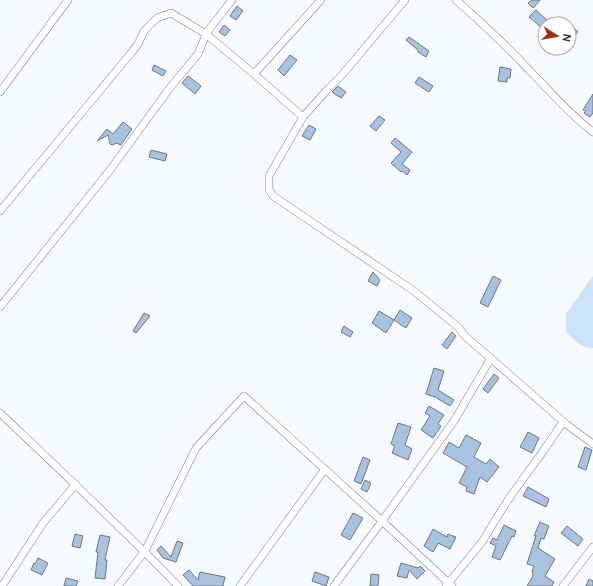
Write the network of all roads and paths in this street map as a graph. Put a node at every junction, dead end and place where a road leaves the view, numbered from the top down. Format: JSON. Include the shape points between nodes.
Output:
{"nodes":[{"id":1,"x":68,"y":0,"type":"edge"},
{"id":2,"x":232,"y":0,"type":"edge"},
{"id":3,"x":321,"y":0,"type":"edge"},
{"id":4,"x":405,"y":0,"type":"edge"},
{"id":5,"x":456,"y":0,"type":"edge"},
{"id":6,"x":206,"y":34,"type":"junction"},
{"id":7,"x":254,"y":74,"type":"junction"},
{"id":8,"x":0,"y":92,"type":"edge"},
{"id":9,"x":302,"y":117,"type":"junction"},
{"id":10,"x":593,"y":132,"type":"edge"},
{"id":11,"x":0,"y":211,"type":"edge"},
{"id":12,"x":0,"y":307,"type":"edge"},
{"id":13,"x":491,"y":358,"type":"junction"},
{"id":14,"x":0,"y":413,"type":"edge"},
{"id":15,"x":563,"y":422,"type":"junction"},
{"id":16,"x":593,"y":444,"type":"edge"},
{"id":17,"x":325,"y":469,"type":"junction"},
{"id":18,"x":76,"y":484,"type":"junction"},
{"id":19,"x":382,"y":521,"type":"junction"},
{"id":20,"x":593,"y":547,"type":"edge"},
{"id":21,"x":145,"y":551,"type":"junction"},
{"id":22,"x":449,"y":585,"type":"edge"},
{"id":23,"x":2,"y":586,"type":"edge"},
{"id":24,"x":118,"y":586,"type":"edge"},
{"id":25,"x":178,"y":586,"type":"edge"},
{"id":26,"x":240,"y":586,"type":"edge"},
{"id":27,"x":334,"y":586,"type":"edge"},
{"id":28,"x":563,"y":586,"type":"edge"}],
"edges":[{"from":1,"to":8,"type":"street"},
{"from":2,"to":6,"type":"street"},
{"from":3,"to":7,"type":"street"},
{"from":4,"to":9,"type":"street","via":[[342,75]]},
{"from":5,"to":10,"type":"street"},
{"from":6,"to":7,"type":"street"},
{"from":6,"to":11,"type":"street","via":[[171,13],[157,18],[144,31],[132,52]]},
{"from":6,"to":12,"type":"street","via":[[198,54],[169,88],[110,170]]},
{"from":7,"to":9,"type":"street"},
{"from":9,"to":13,"type":"street","via":[[269,176],[269,189],[273,196],[414,291]]},
{"from":13,"to":15,"type":"street"},
{"from":13,"to":19,"type":"street","via":[[454,421]]},
{"from":14,"to":18,"type":"street"},
{"from":15,"to":16,"type":"street"},
{"from":15,"to":22,"type":"street","via":[[482,542]]},
{"from":17,"to":19,"type":"street"},
{"from":17,"to":21,"type":"street","via":[[244,396],[196,448]]},
{"from":17,"to":26,"type":"street"},
{"from":18,"to":21,"type":"street"},
{"from":18,"to":23,"type":"street","via":[[43,523]]},
{"from":19,"to":22,"type":"street"},
{"from":19,"to":27,"type":"street"},
{"from":20,"to":28,"type":"street"},
{"from":21,"to":24,"type":"street"},
{"from":21,"to":25,"type":"street"}]}
